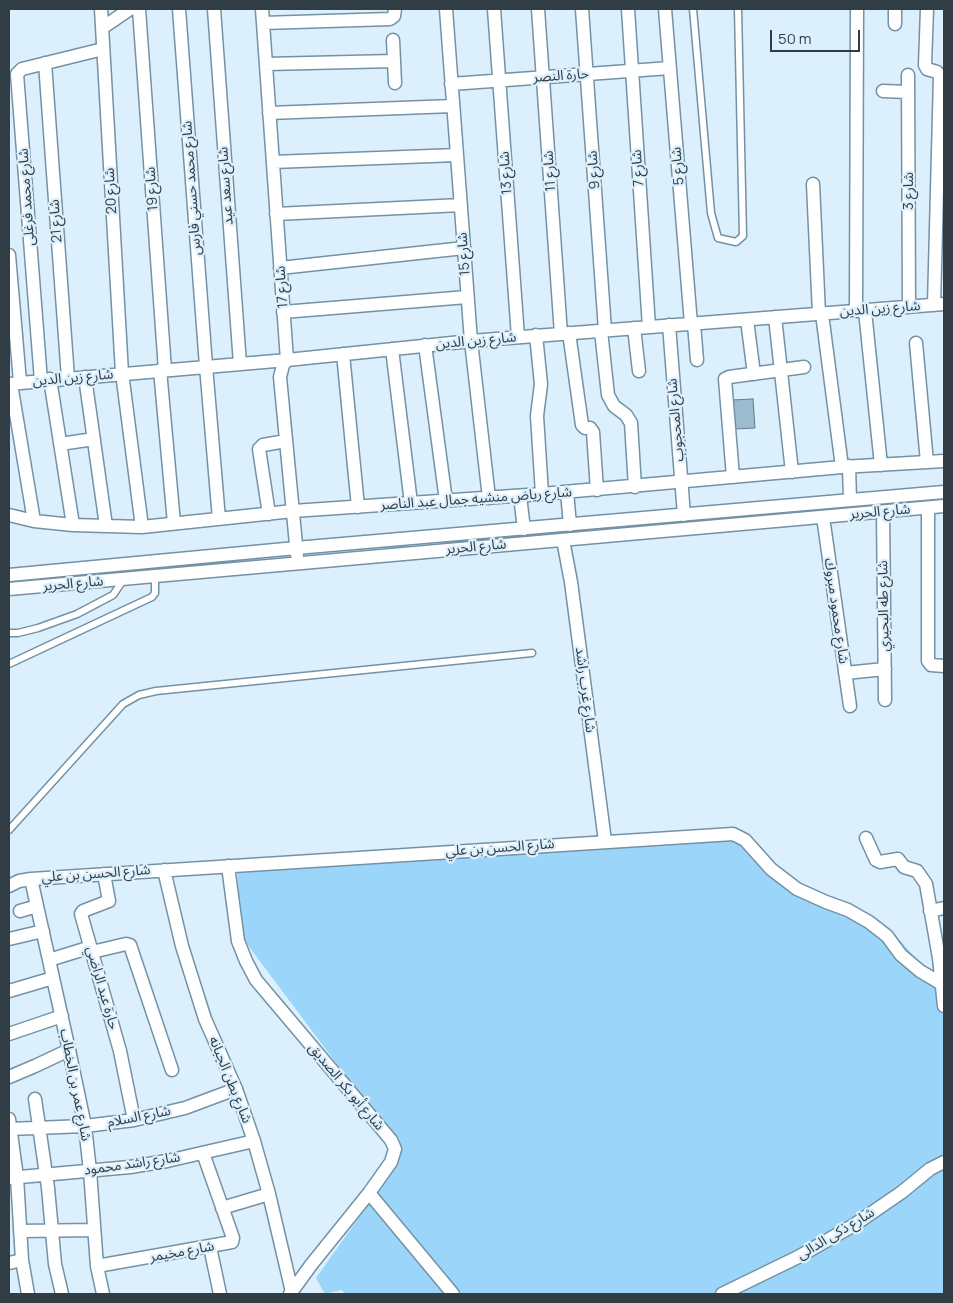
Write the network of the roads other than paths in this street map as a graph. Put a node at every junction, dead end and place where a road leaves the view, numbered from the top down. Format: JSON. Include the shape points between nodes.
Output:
{"nodes":[{"id":1,"x":101,"y":9,"type":"edge"},
{"id":2,"x":130,"y":9,"type":"edge"},
{"id":3,"x":140,"y":9,"type":"edge"},
{"id":4,"x":179,"y":9,"type":"edge"},
{"id":5,"x":214,"y":9,"type":"edge"},
{"id":6,"x":262,"y":9,"type":"edge"},
{"id":7,"x":395,"y":9,"type":"edge"},
{"id":8,"x":446,"y":9,"type":"edge"},
{"id":9,"x":494,"y":9,"type":"edge"},
{"id":10,"x":538,"y":9,"type":"edge"},
{"id":11,"x":582,"y":9,"type":"edge"},
{"id":12,"x":628,"y":9,"type":"edge"},
{"id":13,"x":665,"y":9,"type":"edge"},
{"id":14,"x":693,"y":9,"type":"edge"},
{"id":15,"x":738,"y":9,"type":"edge"},
{"id":16,"x":857,"y":9,"type":"edge"},
{"id":17,"x":895,"y":9,"type":"edge"},
{"id":18,"x":927,"y":9,"type":"edge"},
{"id":19,"x":263,"y":23,"type":"junction"},
{"id":20,"x":894,"y":24,"type":"dead end"},
{"id":21,"x":102,"y":28,"type":"junction"},
{"id":22,"x":393,"y":40,"type":"dead end"},
{"id":23,"x":103,"y":49,"type":"junction"},
{"id":24,"x":394,"y":61,"type":"junction"},
{"id":25,"x":45,"y":63,"type":"junction"},
{"id":26,"x":266,"y":64,"type":"junction"},
{"id":27,"x":670,"y":68,"type":"junction"},
{"id":28,"x":632,"y":70,"type":"junction"},
{"id":29,"x":587,"y":74,"type":"junction"},
{"id":30,"x":908,"y":75,"type":"dead end"},
{"id":31,"x":543,"y":77,"type":"junction"},
{"id":32,"x":499,"y":81,"type":"junction"},
{"id":33,"x":395,"y":83,"type":"dead end"},
{"id":34,"x":452,"y":84,"type":"junction"},
{"id":35,"x":883,"y":91,"type":"dead end"},
{"id":36,"x":908,"y":92,"type":"junction"},
{"id":37,"x":453,"y":106,"type":"junction"},
{"id":38,"x":269,"y":113,"type":"junction"},
{"id":39,"x":457,"y":155,"type":"junction"},
{"id":40,"x":273,"y":162,"type":"junction"},
{"id":41,"x":813,"y":184,"type":"dead end"},
{"id":42,"x":461,"y":205,"type":"junction"},
{"id":43,"x":276,"y":214,"type":"junction"},
{"id":44,"x":464,"y":248,"type":"junction"},
{"id":45,"x":9,"y":255,"type":"edge"},
{"id":46,"x":280,"y":268,"type":"junction"},
{"id":47,"x":467,"y":296,"type":"junction"},
{"id":48,"x":939,"y":305,"type":"edge"},
{"id":49,"x":909,"y":307,"type":"junction"},
{"id":50,"x":861,"y":311,"type":"junction"},
{"id":51,"x":284,"y":312,"type":"junction"},
{"id":52,"x":820,"y":314,"type":"junction"},
{"id":53,"x":774,"y":317,"type":"junction"},
{"id":54,"x":747,"y":320,"type":"junction"},
{"id":55,"x":692,"y":324,"type":"junction"},
{"id":56,"x":669,"y":326,"type":"junction"},
{"id":57,"x":649,"y":327,"type":"junction"},
{"id":58,"x":634,"y":328,"type":"junction"},
{"id":59,"x":603,"y":330,"type":"junction"},
{"id":60,"x":565,"y":333,"type":"junction"},
{"id":61,"x":536,"y":336,"type":"junction"},
{"id":62,"x":518,"y":337,"type":"junction"},
{"id":63,"x":471,"y":340,"type":"junction"},
{"id":64,"x":916,"y":342,"type":"dead end"},
{"id":65,"x":425,"y":345,"type":"junction"},
{"id":66,"x":392,"y":349,"type":"junction"},
{"id":67,"x":343,"y":354,"type":"junction"},
{"id":68,"x":287,"y":360,"type":"junction"},
{"id":69,"x":697,"y":360,"type":"dead end"},
{"id":70,"x":240,"y":364,"type":"junction"},
{"id":71,"x":206,"y":366,"type":"junction"},
{"id":72,"x":804,"y":367,"type":"dead end"},
{"id":73,"x":162,"y":370,"type":"junction"},
{"id":74,"x":781,"y":370,"type":"junction"},
{"id":75,"x":638,"y":371,"type":"dead end"},
{"id":76,"x":122,"y":374,"type":"junction"},
{"id":77,"x":754,"y":374,"type":"junction"},
{"id":78,"x":85,"y":377,"type":"junction"},
{"id":79,"x":68,"y":378,"type":"junction"},
{"id":80,"x":46,"y":380,"type":"junction"},
{"id":81,"x":13,"y":383,"type":"edge"},
{"id":82,"x":94,"y":439,"type":"junction"},
{"id":83,"x":286,"y":441,"type":"junction"},
{"id":84,"x":60,"y":444,"type":"junction"},
{"id":85,"x":944,"y":461,"type":"edge"},
{"id":86,"x":927,"y":462,"type":"junction"},
{"id":87,"x":881,"y":465,"type":"junction"},
{"id":88,"x":845,"y":467,"type":"junction"},
{"id":89,"x":792,"y":472,"type":"junction"},
{"id":90,"x":733,"y":477,"type":"junction"},
{"id":91,"x":681,"y":482,"type":"junction"},
{"id":92,"x":635,"y":487,"type":"junction"},
{"id":93,"x":597,"y":490,"type":"junction"},
{"id":94,"x":567,"y":492,"type":"junction"},
{"id":95,"x":944,"y":492,"type":"edge"},
{"id":96,"x":542,"y":494,"type":"junction"},
{"id":97,"x":520,"y":496,"type":"junction"},
{"id":98,"x":489,"y":498,"type":"junction"},
{"id":99,"x":850,"y":500,"type":"junction"},
{"id":100,"x":446,"y":501,"type":"junction"},
{"id":101,"x":411,"y":503,"type":"junction"},
{"id":102,"x":944,"y":506,"type":"edge"},
{"id":103,"x":358,"y":507,"type":"junction"},
{"id":104,"x":928,"y":508,"type":"junction"},
{"id":105,"x":293,"y":511,"type":"junction"},
{"id":106,"x":883,"y":512,"type":"junction"},
{"id":107,"x":269,"y":514,"type":"junction"},
{"id":108,"x":9,"y":515,"type":"edge"},
{"id":109,"x":684,"y":515,"type":"junction"},
{"id":110,"x":823,"y":517,"type":"junction"},
{"id":111,"x":219,"y":519,"type":"junction"},
{"id":112,"x":34,"y":521,"type":"junction"},
{"id":113,"x":174,"y":523,"type":"junction"},
{"id":114,"x":73,"y":525,"type":"junction"},
{"id":115,"x":570,"y":525,"type":"junction"},
{"id":116,"x":106,"y":526,"type":"junction"},
{"id":117,"x":142,"y":527,"type":"junction"},
{"id":118,"x":524,"y":529,"type":"junction"},
{"id":119,"x":494,"y":531,"type":"junction"},
{"id":120,"x":474,"y":533,"type":"junction"},
{"id":121,"x":562,"y":540,"type":"junction"},
{"id":122,"x":496,"y":546,"type":"junction"},
{"id":123,"x":475,"y":547,"type":"junction"},
{"id":124,"x":296,"y":548,"type":"junction"},
{"id":125,"x":154,"y":562,"type":"junction"},
{"id":126,"x":298,"y":563,"type":"junction"},
{"id":127,"x":9,"y":575,"type":"edge"},
{"id":128,"x":155,"y":576,"type":"junction"},
{"id":129,"x":124,"y":579,"type":"junction"},
{"id":130,"x":9,"y":590,"type":"edge"},
{"id":131,"x":9,"y":633,"type":"edge"},
{"id":132,"x":532,"y":653,"type":"dead end"},
{"id":133,"x":9,"y":664,"type":"edge"},
{"id":134,"x":944,"y":666,"type":"edge"},
{"id":135,"x":885,"y":669,"type":"junction"},
{"id":136,"x":845,"y":672,"type":"junction"},
{"id":137,"x":885,"y":700,"type":"dead end"},
{"id":138,"x":850,"y":706,"type":"dead end"},
{"id":139,"x":9,"y":830,"type":"edge"},
{"id":140,"x":866,"y":838,"type":"dead end"},
{"id":141,"x":604,"y":841,"type":"junction"},
{"id":142,"x":228,"y":866,"type":"junction"},
{"id":143,"x":164,"y":870,"type":"junction"},
{"id":144,"x":104,"y":874,"type":"junction"},
{"id":145,"x":31,"y":879,"type":"junction"},
{"id":146,"x":9,"y":886,"type":"edge"},
{"id":147,"x":37,"y":906,"type":"junction"},
{"id":148,"x":944,"y":908,"type":"edge"},
{"id":149,"x":20,"y":911,"type":"dead end"},
{"id":150,"x":930,"y":911,"type":"junction"},
{"id":151,"x":43,"y":931,"type":"junction"},
{"id":152,"x":940,"y":936,"type":"edge"},
{"id":153,"x":9,"y":939,"type":"edge"},
{"id":154,"x":91,"y":950,"type":"junction"},
{"id":155,"x":941,"y":957,"type":"edge"},
{"id":156,"x":49,"y":960,"type":"junction"},
{"id":157,"x":53,"y":978,"type":"junction"},
{"id":158,"x":9,"y":991,"type":"edge"},
{"id":159,"x":943,"y":994,"type":"edge"},
{"id":160,"x":62,"y":1016,"type":"junction"},
{"id":161,"x":9,"y":1034,"type":"edge"},
{"id":162,"x":69,"y":1050,"type":"junction"},
{"id":163,"x":172,"y":1070,"type":"dead end"},
{"id":164,"x":9,"y":1076,"type":"edge"},
{"id":165,"x":236,"y":1089,"type":"junction"},
{"id":166,"x":35,"y":1098,"type":"dead end"},
{"id":167,"x":134,"y":1120,"type":"junction"},
{"id":168,"x":10,"y":1125,"type":"edge"},
{"id":169,"x":84,"y":1126,"type":"junction"},
{"id":170,"x":40,"y":1128,"type":"junction"},
{"id":171,"x":254,"y":1141,"type":"junction"},
{"id":172,"x":203,"y":1153,"type":"junction"},
{"id":173,"x":944,"y":1162,"type":"edge"},
{"id":174,"x":90,"y":1171,"type":"junction"},
{"id":175,"x":46,"y":1174,"type":"junction"},
{"id":176,"x":13,"y":1178,"type":"edge"},
{"id":177,"x":369,"y":1193,"type":"junction"},
{"id":178,"x":269,"y":1194,"type":"junction"},
{"id":179,"x":222,"y":1208,"type":"junction"},
{"id":180,"x":52,"y":1230,"type":"junction"},
{"id":181,"x":94,"y":1230,"type":"junction"},
{"id":182,"x":20,"y":1231,"type":"junction"},
{"id":183,"x":210,"y":1247,"type":"junction"},
{"id":184,"x":22,"y":1260,"type":"junction"},
{"id":185,"x":9,"y":1263,"type":"edge"},
{"id":186,"x":97,"y":1266,"type":"junction"},
{"id":187,"x":291,"y":1293,"type":"edge"},
{"id":188,"x":28,"y":1294,"type":"edge"},
{"id":189,"x":62,"y":1294,"type":"edge"},
{"id":190,"x":103,"y":1294,"type":"edge"},
{"id":191,"x":220,"y":1294,"type":"edge"},
{"id":192,"x":454,"y":1294,"type":"edge"},
{"id":193,"x":722,"y":1294,"type":"edge"}],
"edges":[{"from":1,"to":21,"type":"street","name":"شارع 20"},
{"from":2,"to":21,"type":"street"},
{"from":3,"to":73,"type":"street","name":"شارع 19"},
{"from":4,"to":71,"type":"street","name":"شارع محمد حسني فارس"},
{"from":5,"to":70,"type":"street","name":"شارع سعد عيد"},
{"from":6,"to":19,"type":"street","name":"شارع 17"},
{"from":7,"to":19,"type":"street","via":[[394,16],[390,18]]},
{"from":8,"to":34,"type":"street","name":"شارع 15"},
{"from":9,"to":32,"type":"street","name":"شارع 13"},
{"from":10,"to":31,"type":"street","name":"شارع 11"},
{"from":11,"to":29,"type":"street","name":"شارع 9"},
{"from":12,"to":28,"type":"street","name":"شارع 7"},
{"from":13,"to":27,"type":"street","name":"شارع 5"},
{"from":14,"to":15,"type":"lane","via":[[711,213],[718,238],[736,242],[743,236]]},
{"from":16,"to":50,"type":"street"},
{"from":17,"to":20,"type":"street"},
{"from":18,"to":48,"type":"street","via":[[925,65],[940,76]]},
{"from":19,"to":26,"type":"street","name":"شارع 17"},
{"from":21,"to":23,"type":"street","name":"شارع 20"},
{"from":22,"to":24,"type":"street"},
{"from":23,"to":25,"type":"street","name":"شارع محمد فرغلى"},
{"from":23,"to":76,"type":"street","name":"شارع 20"},
{"from":24,"to":26,"type":"street"},
{"from":24,"to":33,"type":"street"},
{"from":25,"to":79,"type":"street","name":"شارع 21"},
{"from":25,"to":80,"type":"street","name":"شارع محمد فرغلى","via":[[22,69],[17,74]]},
{"from":26,"to":38,"type":"street","name":"شارع 17"},
{"from":27,"to":28,"type":"street","name":"حارة النصر"},
{"from":27,"to":55,"type":"street","name":"شارع 5"},
{"from":28,"to":29,"type":"street","name":"حارة النصر"},
{"from":28,"to":57,"type":"street","name":"شارع 7"},
{"from":29,"to":31,"type":"street","name":"حارة النصر"},
{"from":29,"to":59,"type":"street","name":"شارع 9"},
{"from":30,"to":36,"type":"street","name":"شارع 3"},
{"from":31,"to":32,"type":"street","name":"حارة النصر"},
{"from":31,"to":60,"type":"street","name":"شارع 11"},
{"from":32,"to":34,"type":"street","name":"حارة النصر"},
{"from":32,"to":62,"type":"street","name":"شارع 13"},
{"from":34,"to":37,"type":"street","name":"شارع 15"},
{"from":35,"to":36,"type":"street"},
{"from":36,"to":49,"type":"street","name":"شارع 3"},
{"from":37,"to":38,"type":"street"},
{"from":37,"to":39,"type":"street","name":"شارع 15"},
{"from":38,"to":40,"type":"street","name":"شارع 17"},
{"from":39,"to":40,"type":"street"},
{"from":39,"to":42,"type":"street","name":"شارع 15"},
{"from":40,"to":43,"type":"street","name":"شارع 17"},
{"from":41,"to":52,"type":"street"},
{"from":42,"to":43,"type":"street"},
{"from":42,"to":44,"type":"street","name":"شارع 15"},
{"from":43,"to":46,"type":"street","name":"شارع 17"},
{"from":44,"to":46,"type":"street"},
{"from":44,"to":47,"type":"street","name":"شارع 15"},
{"from":45,"to":81,"type":"street"},
{"from":46,"to":51,"type":"street","name":"شارع 17"},
{"from":47,"to":51,"type":"street"},
{"from":47,"to":63,"type":"street","name":"شارع 15"},
{"from":48,"to":49,"type":"street","name":"شارع زين الدين"},
{"from":49,"to":50,"type":"street","name":"شارع زين الدين"},
{"from":50,"to":52,"type":"street","name":"شارع زين الدين"},
{"from":50,"to":87,"type":"street"},
{"from":51,"to":68,"type":"street","name":"شارع 17"},
{"from":52,"to":53,"type":"street","name":"شارع زين الدين"},
{"from":52,"to":88,"type":"street"},
{"from":53,"to":54,"type":"street","name":"شارع زين الدين"},
{"from":53,"to":74,"type":"street"},
{"from":54,"to":55,"type":"street","name":"شارع زين الدين"},
{"from":54,"to":77,"type":"street"},
{"from":55,"to":56,"type":"street","name":"شارع زين الدين"},
{"from":55,"to":69,"type":"street","name":"شارع 5"},
{"from":56,"to":57,"type":"street","name":"شارع زين الدين"},
{"from":56,"to":91,"type":"street","name":"شارع المحجوب"},
{"from":57,"to":58,"type":"street","name":"شارع زين الدين"},
{"from":58,"to":59,"type":"street","name":"شارع زين الدين"},
{"from":58,"to":75,"type":"street"},
{"from":59,"to":60,"type":"street","name":"شارع زين الدين"},
{"from":59,"to":92,"type":"street","via":[[608,395],[631,423]]},
{"from":60,"to":61,"type":"street","name":"شارع زين الدين"},
{"from":60,"to":93,"type":"street","name":"شارع 11","via":[[582,425],[593,432]]},
{"from":61,"to":62,"type":"street","name":"شارع زين الدين"},
{"from":61,"to":96,"type":"street","via":[[541,384],[537,416]]},
{"from":62,"to":63,"type":"street","name":"شارع زين الدين"},
{"from":63,"to":65,"type":"street","name":"شارع زين الدين"},
{"from":63,"to":98,"type":"street","name":"شارع 15"},
{"from":64,"to":86,"type":"street"},
{"from":65,"to":66,"type":"street","name":"شارع زين الدين"},
{"from":65,"to":100,"type":"street"},
{"from":66,"to":67,"type":"street","name":"شارع زين الدين"},
{"from":66,"to":101,"type":"street"},
{"from":67,"to":68,"type":"street","name":"شارع زين الدين"},
{"from":67,"to":103,"type":"street"},
{"from":68,"to":70,"type":"street","name":"شارع زين الدين"},
{"from":68,"to":83,"type":"street","name":"شارع 17","via":[[280,377]]},
{"from":70,"to":71,"type":"street","name":"شارع زين الدين"},
{"from":71,"to":73,"type":"street","name":"شارع زين الدين"},
{"from":71,"to":111,"type":"street","name":"شارع محمد حسني فارس"},
{"from":72,"to":74,"type":"street"},
{"from":73,"to":76,"type":"street","name":"شارع زين الدين"},
{"from":73,"to":113,"type":"street","name":"شارع 19"},
{"from":74,"to":77,"type":"street"},
{"from":74,"to":89,"type":"street"},
{"from":76,"to":78,"type":"street","name":"شارع زين الدين"},
{"from":76,"to":117,"type":"street","name":"شارع 20"},
{"from":77,"to":90,"type":"street","via":[[729,377],[725,381]]},
{"from":78,"to":79,"type":"street","name":"شارع زين الدين"},
{"from":78,"to":82,"type":"street"},
{"from":79,"to":80,"type":"street","name":"شارع زين الدين"},
{"from":80,"to":81,"type":"street","name":"شارع زين الدين"},
{"from":80,"to":84,"type":"street"},
{"from":81,"to":112,"type":"street"},
{"from":82,"to":84,"type":"street"},
{"from":82,"to":116,"type":"street"},
{"from":83,"to":105,"type":"street","name":"شارع 17"},
{"from":83,"to":107,"type":"street","via":[[264,445],[260,449]]},
{"from":84,"to":114,"type":"street"},
{"from":85,"to":86,"type":"street","name":"شارع رياض منشيه جمال عبد الناصر"},
{"from":86,"to":87,"type":"street","name":"شارع رياض منشيه جمال عبد الناصر"},
{"from":87,"to":88,"type":"street","name":"شارع رياض منشيه جمال عبد الناصر"},
{"from":88,"to":89,"type":"street","name":"شارع رياض منشيه جمال عبد الناصر"},
{"from":88,"to":99,"type":"street"},
{"from":89,"to":90,"type":"street","name":"شارع رياض منشيه جمال عبد الناصر"},
{"from":90,"to":91,"type":"street","name":"شارع رياض منشيه جمال عبد الناصر"},
{"from":91,"to":92,"type":"street","name":"شارع رياض منشيه جمال عبد الناصر"},
{"from":91,"to":109,"type":"street","name":"شارع المحجوب"},
{"from":92,"to":93,"type":"street","name":"شارع رياض منشيه جمال عبد الناصر"},
{"from":93,"to":94,"type":"street","name":"شارع رياض منشيه جمال عبد الناصر"},
{"from":94,"to":96,"type":"street","name":"شارع رياض منشيه جمال عبد الناصر"},
{"from":94,"to":115,"type":"street"},
{"from":95,"to":99,"type":"street","name":"شارع الحرير"},
{"from":96,"to":97,"type":"street","name":"شارع رياض منشيه جمال عبد الناصر"},
{"from":97,"to":98,"type":"street","name":"شارع رياض منشيه جمال عبد الناصر"},
{"from":97,"to":118,"type":"street"},
{"from":98,"to":100,"type":"street","name":"شارع رياض منشيه جمال عبد الناصر"},
{"from":99,"to":109,"type":"street","name":"شارع الحرير"},
{"from":100,"to":101,"type":"street","name":"شارع رياض منشيه جمال عبد الناصر"},
{"from":101,"to":103,"type":"street","name":"شارع رياض منشيه جمال عبد الناصر"},
{"from":102,"to":104,"type":"street","name":"شارع الحرير"},
{"from":103,"to":105,"type":"street","name":"شارع رياض منشيه جمال عبد الناصر"},
{"from":104,"to":106,"type":"street","name":"شارع الحرير"},
{"from":104,"to":134,"type":"street","via":[[928,661],[931,665]]},
{"from":105,"to":107,"type":"street","name":"شارع رياض منشيه جمال عبد الناصر"},
{"from":105,"to":124,"type":"street","name":"شارع 17"},
{"from":106,"to":110,"type":"street","name":"شارع الحرير"},
{"from":106,"to":135,"type":"street","name":"شارع طه البحيري"},
{"from":107,"to":111,"type":"street","name":"شارع رياض منشيه جمال عبد الناصر"},
{"from":108,"to":112,"type":"street","name":"شارع رياض منشيه جمال عبد الناصر"},
{"from":109,"to":115,"type":"street","name":"شارع الحرير"},
{"from":110,"to":121,"type":"street","name":"شارع الحرير"},
{"from":110,"to":136,"type":"street","name":"شارع محمود مبروك"},
{"from":111,"to":113,"type":"street","name":"شارع رياض منشيه جمال عبد الناصر"},
{"from":112,"to":114,"type":"street","name":"شارع رياض منشيه جمال عبد الناصر"},
{"from":113,"to":117,"type":"street","name":"شارع رياض منشيه جمال عبد الناصر"},
{"from":114,"to":116,"type":"street","name":"شارع رياض منشيه جمال عبد الناصر"},
{"from":115,"to":118,"type":"street","name":"شارع الحرير"},
{"from":116,"to":117,"type":"street","name":"شارع رياض منشيه جمال عبد الناصر"},
{"from":118,"to":119,"type":"street","name":"شارع الحرير"},
{"from":119,"to":120,"type":"street","name":"شارع الحرير"},
{"from":119,"to":122,"type":"street"},
{"from":120,"to":123,"type":"street"},
{"from":120,"to":124,"type":"street","name":"شارع الحرير"},
{"from":121,"to":122,"type":"street","name":"شارع الحرير"},
{"from":121,"to":141,"type":"street","name":"شارع غرب راشد","via":[[571,582]]},
{"from":122,"to":123,"type":"street","name":"شارع الحرير"},
{"from":123,"to":126,"type":"street","name":"شارع الحرير"},
{"from":124,"to":125,"type":"street","name":"شارع الحرير"},
{"from":124,"to":126,"type":"street","name":"شارع 17"},
{"from":125,"to":127,"type":"street","name":"شارع الحرير"},
{"from":125,"to":128,"type":"street"},
{"from":126,"to":128,"type":"street","name":"شارع الحرير"},
{"from":128,"to":129,"type":"street","name":"شارع الحرير"},
{"from":128,"to":133,"type":"lane","via":[[152,597]]},
{"from":129,"to":130,"type":"street","name":"شارع الحرير"},
{"from":129,"to":131,"type":"lane","via":[[113,595],[77,614],[38,628]]},
{"from":132,"to":139,"type":"lane","via":[[139,695],[123,704]]},
{"from":135,"to":136,"type":"street"},
{"from":135,"to":137,"type":"street","name":"شارع طه البحيري"},
{"from":136,"to":138,"type":"street","name":"شارع محمود مبروك"},
{"from":140,"to":150,"type":"street","via":[[878,862],[898,859],[904,867],[917,871],[926,884]]},
{"from":141,"to":142,"type":"street","name":"شارع الحسن بن علي"},
{"from":141,"to":159,"type":"street","name":"شارع الحسن بن علي","via":[[726,834],[740,836],[771,870],[797,889],[848,910],[887,936]]},
{"from":142,"to":143,"type":"street","name":"شارع الحسن بن علي"},
{"from":142,"to":177,"type":"street","name":"شارع أبو بكر الصديق","via":[[238,940],[256,980],[391,1140],[394,1149],[391,1162]]},
{"from":143,"to":144,"type":"street","name":"شارع الحسن بن علي"},
{"from":143,"to":165,"type":"street","name":"شارع بطن الجبانه","via":[[182,946],[202,1010]]},
{"from":144,"to":145,"type":"street","name":"شارع الحسن بن علي"},
{"from":144,"to":154,"type":"street","name":"حارة عبد الراضي","via":[[109,901],[81,914]]},
{"from":145,"to":146,"type":"street","name":"شارع الحسن بن علي"},
{"from":145,"to":147,"type":"street","name":"شارع عمر بن الخطاب"},
{"from":147,"to":149,"type":"street"},
{"from":147,"to":151,"type":"street","name":"شارع عمر بن الخطاب"},
{"from":148,"to":150,"type":"street"},
{"from":150,"to":152,"type":"street"},
{"from":151,"to":153,"type":"street"},
{"from":151,"to":156,"type":"street","name":"شارع عمر بن الخطاب"},
{"from":152,"to":155,"type":"street"},
{"from":154,"to":156,"type":"street"},
{"from":154,"to":163,"type":"street","via":[[130,945]]},
{"from":154,"to":167,"type":"street","name":"حارة عبد الراضي","via":[[120,1052]]},
{"from":155,"to":159,"type":"street"},
{"from":156,"to":157,"type":"street","name":"شارع عمر بن الخطاب"},
{"from":157,"to":158,"type":"street"},
{"from":157,"to":160,"type":"street","name":"شارع عمر بن الخطاب"},
{"from":160,"to":161,"type":"street"},
{"from":160,"to":162,"type":"street","name":"شارع عمر بن الخطاب"},
{"from":162,"to":164,"type":"street"},
{"from":162,"to":169,"type":"street","name":"شارع عمر بن الخطاب"},
{"from":165,"to":167,"type":"street","name":"شارع السلام","via":[[185,1108]]},
{"from":165,"to":171,"type":"street","name":"شارع بطن الجبانه"},
{"from":166,"to":170,"type":"street"},
{"from":167,"to":169,"type":"street","name":"شارع السلام"},
{"from":168,"to":170,"type":"street","name":"شارع السلام"},
{"from":168,"to":176,"type":"street"},
{"from":169,"to":170,"type":"street","name":"شارع السلام"},
{"from":169,"to":174,"type":"street","name":"شارع عمر بن الخطاب"},
{"from":170,"to":175,"type":"street"},
{"from":171,"to":172,"type":"street","name":"شارع راشد محمود"},
{"from":171,"to":178,"type":"street","name":"شارع بطن الجبانه"},
{"from":172,"to":174,"type":"street","name":"شارع راشد محمود"},
{"from":172,"to":179,"type":"street","name":"شارع مخيمر"},
{"from":173,"to":193,"type":"street","name":"شارع ذكى الدالى","via":[[854,1225]]},
{"from":174,"to":175,"type":"street","name":"شارع راشد محمود"},
{"from":174,"to":181,"type":"street","name":"شارع عمر بن الخطاب"},
{"from":175,"to":176,"type":"street","name":"شارع راشد محمود"},
{"from":175,"to":180,"type":"street"},
{"from":176,"to":182,"type":"street"},
{"from":177,"to":187,"type":"street","name":"شارع أبو بكر الصديق"},
{"from":177,"to":192,"type":"street"},
{"from":178,"to":179,"type":"street"},
{"from":178,"to":187,"type":"street","name":"شارع بطن الجبانه"},
{"from":179,"to":183,"type":"street","name":"شارع مخيمر","via":[[233,1240],[232,1243]]},
{"from":180,"to":181,"type":"street"},
{"from":180,"to":182,"type":"street"},
{"from":180,"to":189,"type":"street"},
{"from":181,"to":186,"type":"street","name":"شارع عمر بن الخطاب"},
{"from":182,"to":184,"type":"street"},
{"from":183,"to":186,"type":"street","name":"شارع مخيمر"},
{"from":183,"to":191,"type":"street"},
{"from":184,"to":185,"type":"street"},
{"from":184,"to":188,"type":"street"},
{"from":186,"to":190,"type":"street","name":"شارع عمر بن الخطاب"}]}
